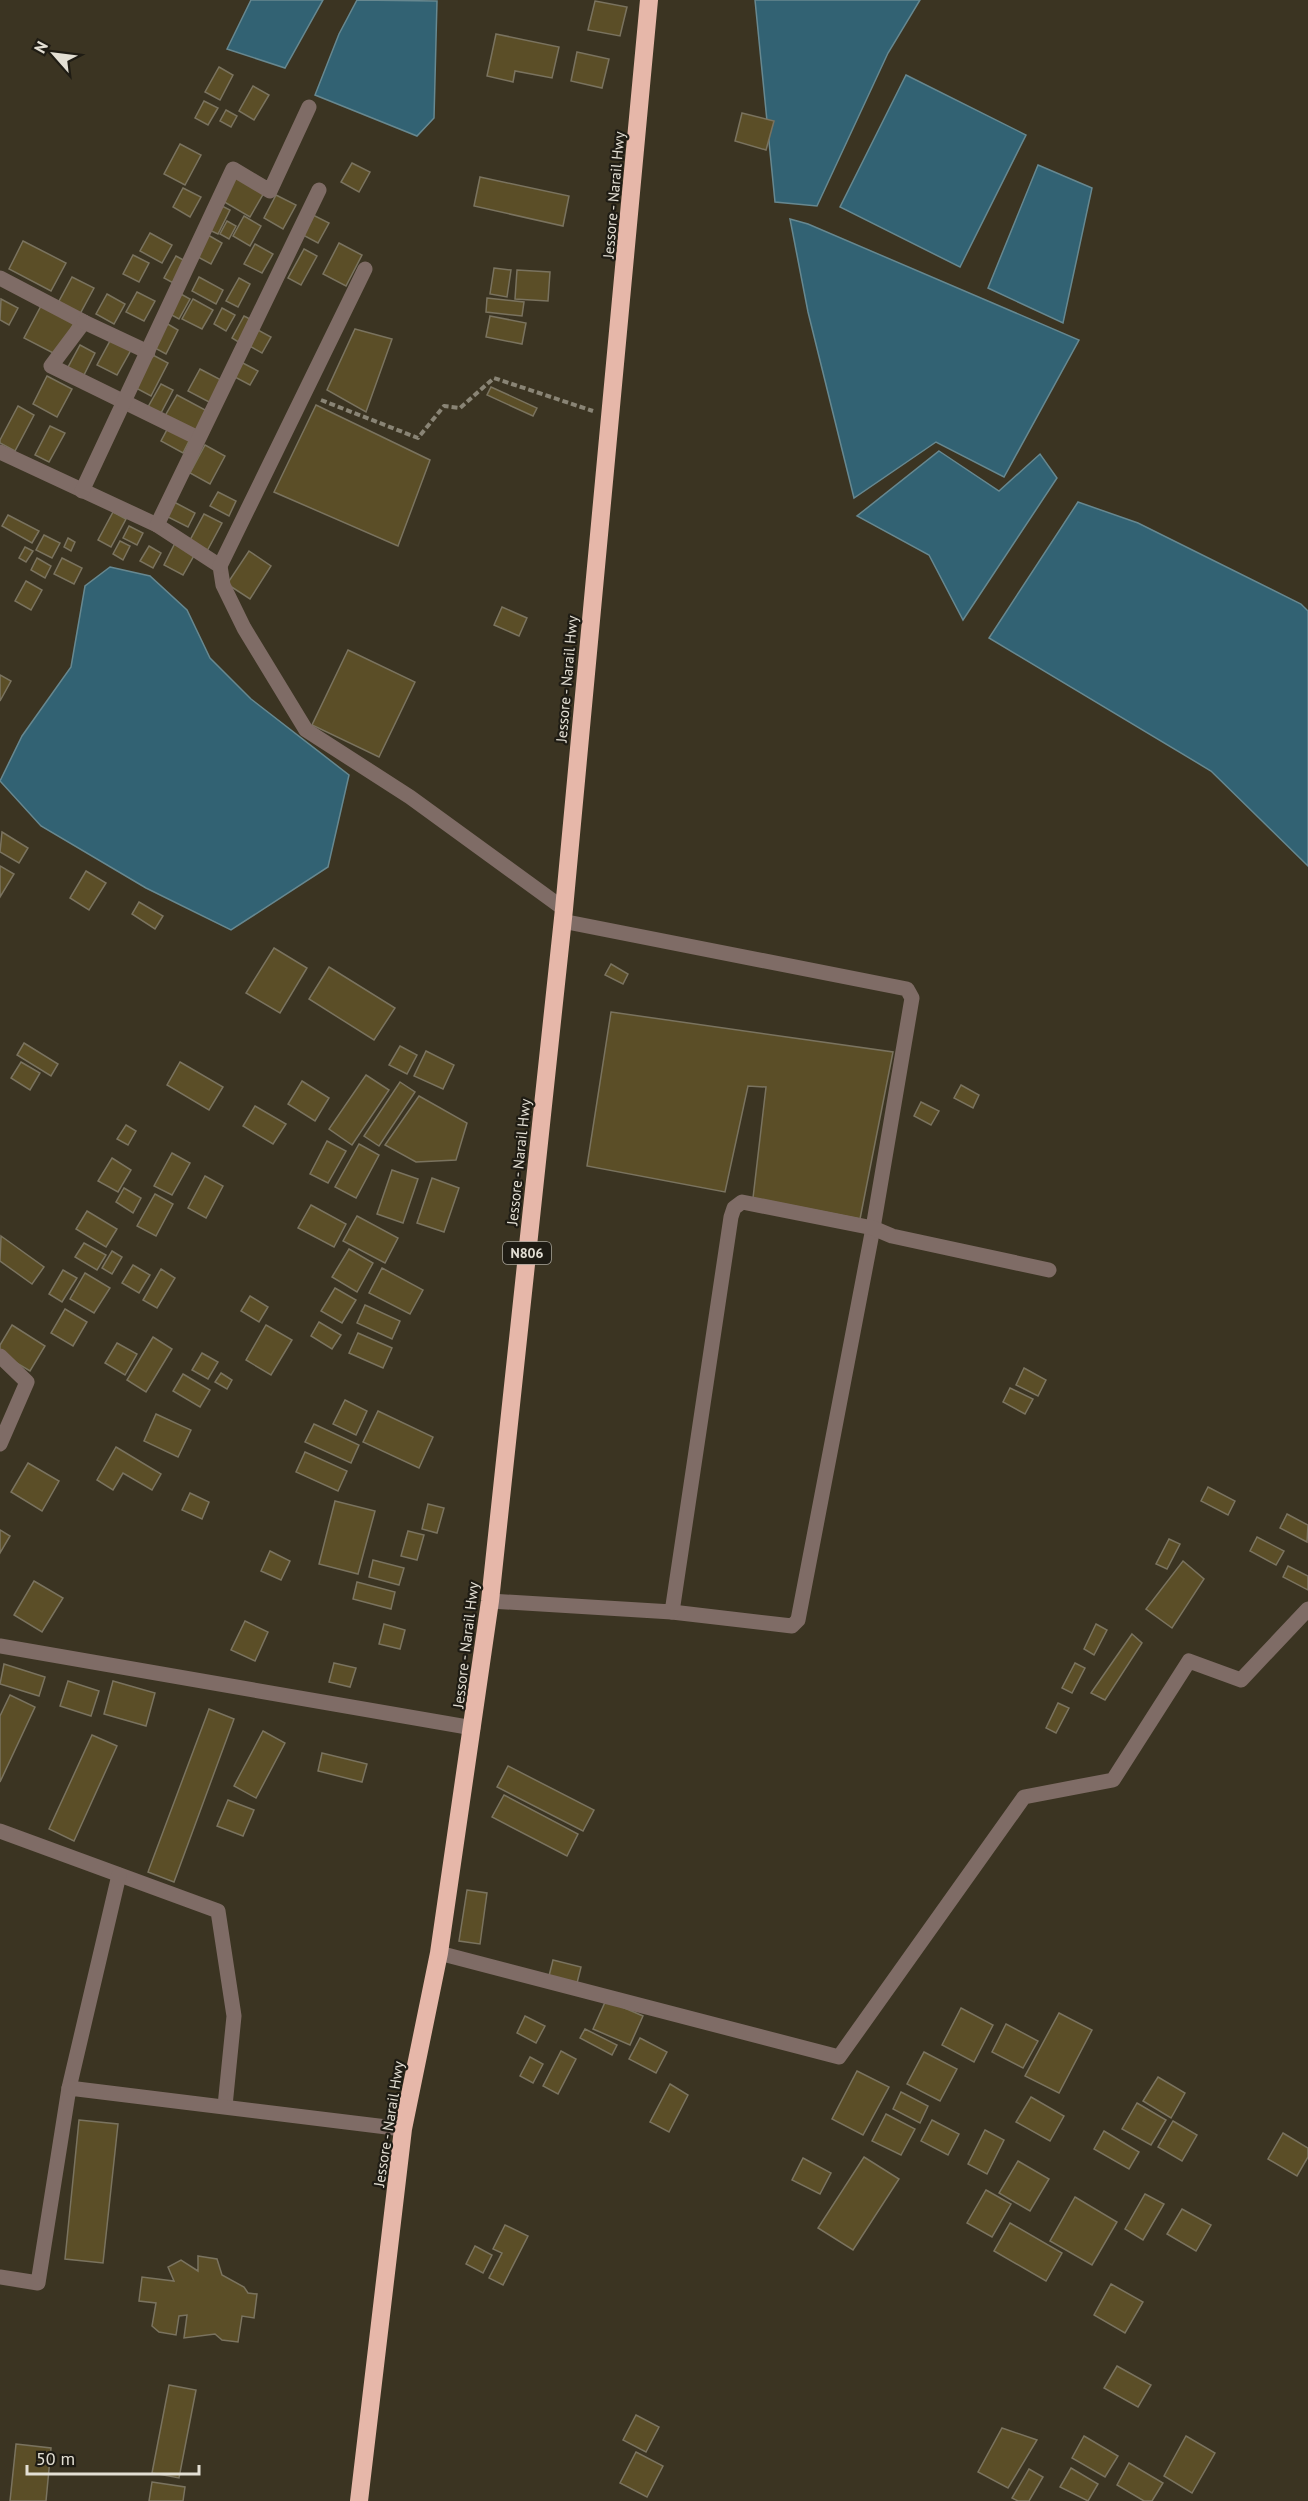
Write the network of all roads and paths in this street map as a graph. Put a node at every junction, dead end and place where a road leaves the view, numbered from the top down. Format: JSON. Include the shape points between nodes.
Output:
{"nodes":[{"id":1,"x":649,"y":0,"type":"edge"},
{"id":2,"x":309,"y":107,"type":"dead end"},
{"id":3,"x":320,"y":190,"type":"dead end"},
{"id":4,"x":365,"y":269,"type":"dead end"},
{"id":5,"x":0,"y":278,"type":"edge"},
{"id":6,"x":84,"y":322,"type":"junction"},
{"id":7,"x":148,"y":352,"type":"junction"},
{"id":8,"x":304,"y":392,"type":"junction"},
{"id":9,"x":124,"y":402,"type":"junction"},
{"id":10,"x":610,"y":417,"type":"junction"},
{"id":11,"x":198,"y":438,"type":"junction"},
{"id":12,"x":0,"y":452,"type":"edge"},
{"id":13,"x":82,"y":490,"type":"junction"},
{"id":14,"x":156,"y":525,"type":"junction"},
{"id":15,"x":220,"y":566,"type":"junction"},
{"id":16,"x":563,"y":915,"type":"junction"},
{"id":17,"x":873,"y":1228,"type":"junction"},
{"id":18,"x":1049,"y":1270,"type":"dead end"},
{"id":19,"x":0,"y":1356,"type":"edge"},
{"id":20,"x":0,"y":1444,"type":"edge"},
{"id":21,"x":490,"y":1601,"type":"junction"},
{"id":22,"x":1308,"y":1609,"type":"edge"},
{"id":23,"x":672,"y":1612,"type":"junction"},
{"id":24,"x":0,"y":1646,"type":"edge"},
{"id":25,"x":473,"y":1728,"type":"junction"},
{"id":26,"x":0,"y":1831,"type":"edge"},
{"id":27,"x":119,"y":1875,"type":"junction"},
{"id":28,"x":439,"y":1953,"type":"junction"},
{"id":29,"x":69,"y":2088,"type":"junction"},
{"id":30,"x":225,"y":2106,"type":"junction"},
{"id":31,"x":403,"y":2129,"type":"junction"},
{"id":32,"x":0,"y":2277,"type":"edge"},
{"id":33,"x":359,"y":2501,"type":"edge"}],
"edges":[{"from":1,"to":10,"type":"highway","name":"Jessore - Narail Hwy","number":"N806"},
{"from":2,"to":7,"type":"street","via":[[270,191],[233,169]]},
{"from":3,"to":11,"type":"street"},
{"from":4,"to":8,"type":"street"},
{"from":5,"to":6,"type":"street"},
{"from":6,"to":7,"type":"street"},
{"from":6,"to":9,"type":"street","via":[[51,366]]},
{"from":7,"to":9,"type":"street"},
{"from":8,"to":10,"type":"path","via":[[418,438],[444,406],[460,408],[494,378]]},
{"from":8,"to":15,"type":"street"},
{"from":9,"to":11,"type":"street"},
{"from":9,"to":13,"type":"street"},
{"from":10,"to":16,"type":"highway","name":"Jessore - Narail Hwy","number":"N806"},
{"from":11,"to":14,"type":"street"},
{"from":12,"to":13,"type":"street"},
{"from":13,"to":14,"type":"street"},
{"from":14,"to":15,"type":"street"},
{"from":15,"to":16,"type":"street","via":[[223,585],[244,628],[306,730],[410,797]]},
{"from":16,"to":17,"type":"street","via":[[907,989],[911,993]]},
{"from":16,"to":21,"type":"highway","name":"Jessore - Narail Hwy","number":"N806"},
{"from":17,"to":18,"type":"street","via":[[892,1236]]},
{"from":17,"to":23,"type":"street","via":[[796,1625]]},
{"from":17,"to":23,"type":"street","via":[[742,1202],[734,1208]]},
{"from":19,"to":20,"type":"street","via":[[27,1382]]},
{"from":21,"to":23,"type":"street"},
{"from":21,"to":25,"type":"highway","name":"Jessore - Narail Hwy","number":"N806"},
{"from":22,"to":28,"type":"street","via":[[1241,1680],[1189,1661],[1113,1780],[1024,1797],[839,2057]]},
{"from":24,"to":25,"type":"street"},
{"from":25,"to":28,"type":"highway","name":"Jessore - Narail Hwy","number":"N806"},
{"from":26,"to":27,"type":"street"},
{"from":27,"to":29,"type":"street"},
{"from":27,"to":30,"type":"street","via":[[218,1911],[234,2016]]},
{"from":28,"to":31,"type":"highway","name":"Jessore - Narail Hwy","number":"N806"},
{"from":29,"to":30,"type":"street"},
{"from":29,"to":32,"type":"street","via":[[38,2283]]},
{"from":30,"to":31,"type":"street"},
{"from":31,"to":33,"type":"highway","name":"Jessore - Narail Hwy","number":"N806"}]}
